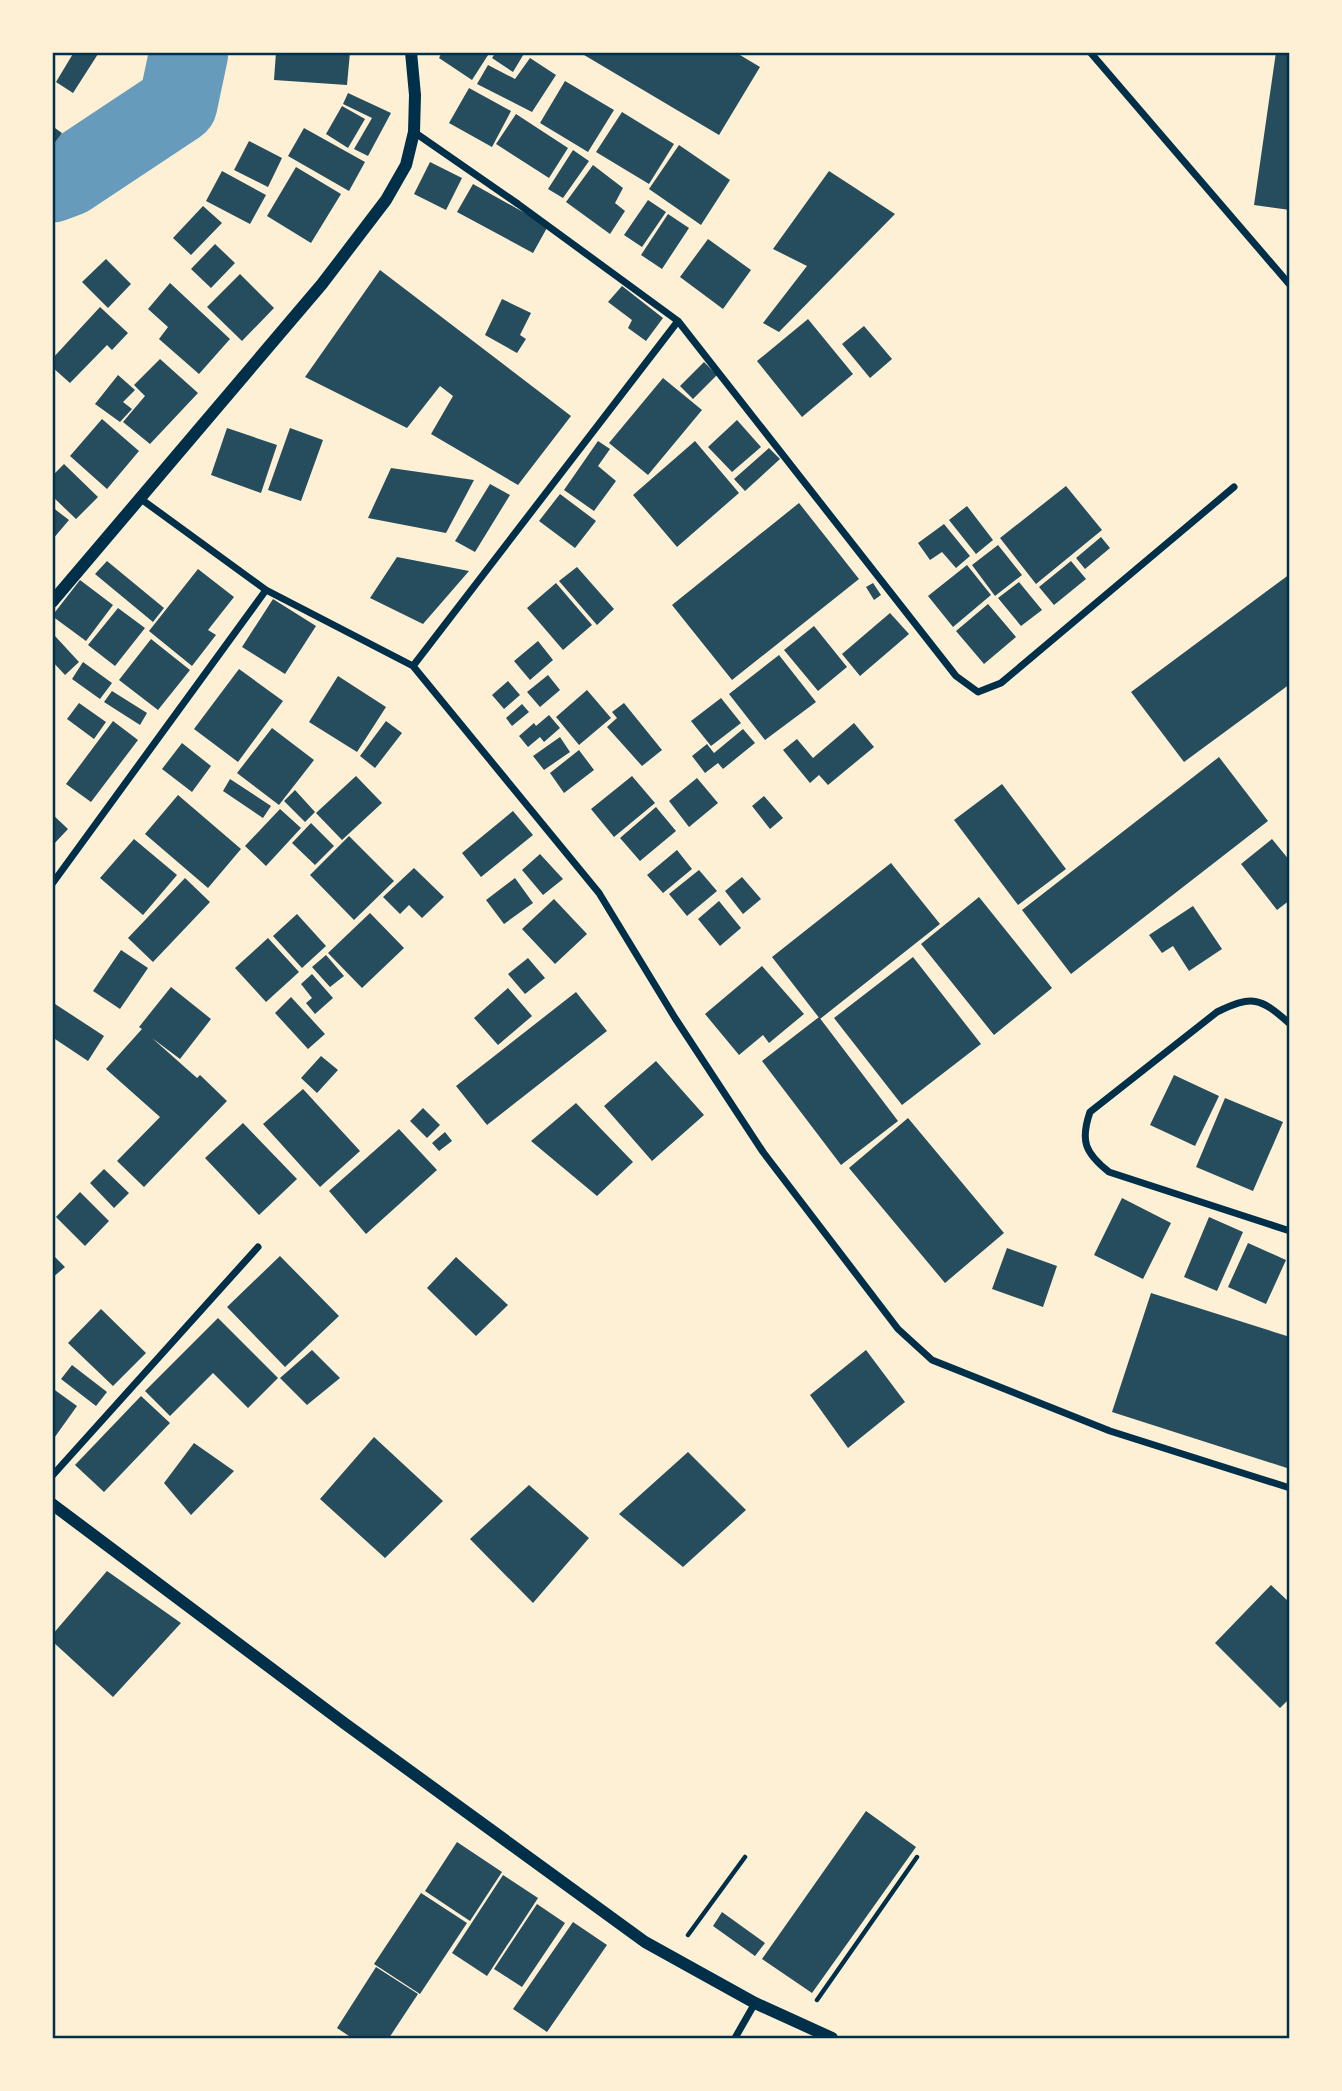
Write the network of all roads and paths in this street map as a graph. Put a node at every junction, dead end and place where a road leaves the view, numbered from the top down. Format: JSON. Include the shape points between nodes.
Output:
{"nodes":[{"id":1,"x":411,"y":52,"type":"edge"},
{"id":2,"x":1090,"y":52,"type":"edge"},
{"id":3,"x":414,"y":132,"type":"junction"},
{"id":4,"x":1290,"y":285,"type":"edge"},
{"id":5,"x":678,"y":321,"type":"junction"},
{"id":6,"x":1234,"y":486,"type":"dead end"},
{"id":7,"x":141,"y":499,"type":"junction"},
{"id":8,"x":267,"y":590,"type":"junction"},
{"id":9,"x":52,"y":602,"type":"edge"},
{"id":10,"x":413,"y":666,"type":"junction"},
{"id":11,"x":52,"y":884,"type":"edge"},
{"id":12,"x":1290,"y":1024,"type":"edge"},
{"id":13,"x":1290,"y":1231,"type":"edge"},
{"id":14,"x":258,"y":1247,"type":"dead end"},
{"id":15,"x":52,"y":1476,"type":"edge"},
{"id":16,"x":1290,"y":1488,"type":"edge"},
{"id":17,"x":52,"y":1504,"type":"edge"},
{"id":18,"x":745,"y":1857,"type":"dead end"},
{"id":19,"x":917,"y":1857,"type":"dead end"},
{"id":20,"x":672,"y":1957,"type":"junction"},
{"id":21,"x":755,"y":2003,"type":"junction"},
{"id":22,"x":801,"y":2024,"type":"junction"},
{"id":23,"x":735,"y":2039,"type":"edge"},
{"id":24,"x":832,"y":2039,"type":"edge"}],
"edges":[{"from":1,"to":3,"type":"street"},
{"from":2,"to":4,"type":"street"},
{"from":3,"to":5,"type":"street"},
{"from":3,"to":7,"type":"street","via":[[406,165],[386,200],[322,284]]},
{"from":5,"to":6,"type":"street","via":[[956,676],[978,692],[1001,683]]},
{"from":5,"to":10,"type":"street"},
{"from":7,"to":8,"type":"street"},
{"from":7,"to":9,"type":"street"},
{"from":8,"to":10,"type":"street"},
{"from":8,"to":11,"type":"street"},
{"from":10,"to":16,"type":"street","via":[[599,893],[763,1152],[898,1329],[932,1360],[974,1378],[1110,1431]]},
{"from":12,"to":13,"type":"street","via":[[1253,1000],[1217,1012],[1090,1112],[1084,1130],[1086,1147],[1108,1172]]},
{"from":14,"to":15,"type":"street"},
{"from":17,"to":20,"type":"street","via":[[344,1724]]},
{"from":18,"to":20,"type":"path"},
{"from":19,"to":22,"type":"path"},
{"from":20,"to":21,"type":"street"},
{"from":21,"to":22,"type":"street"},
{"from":21,"to":23,"type":"street"},
{"from":22,"to":24,"type":"street"}]}
